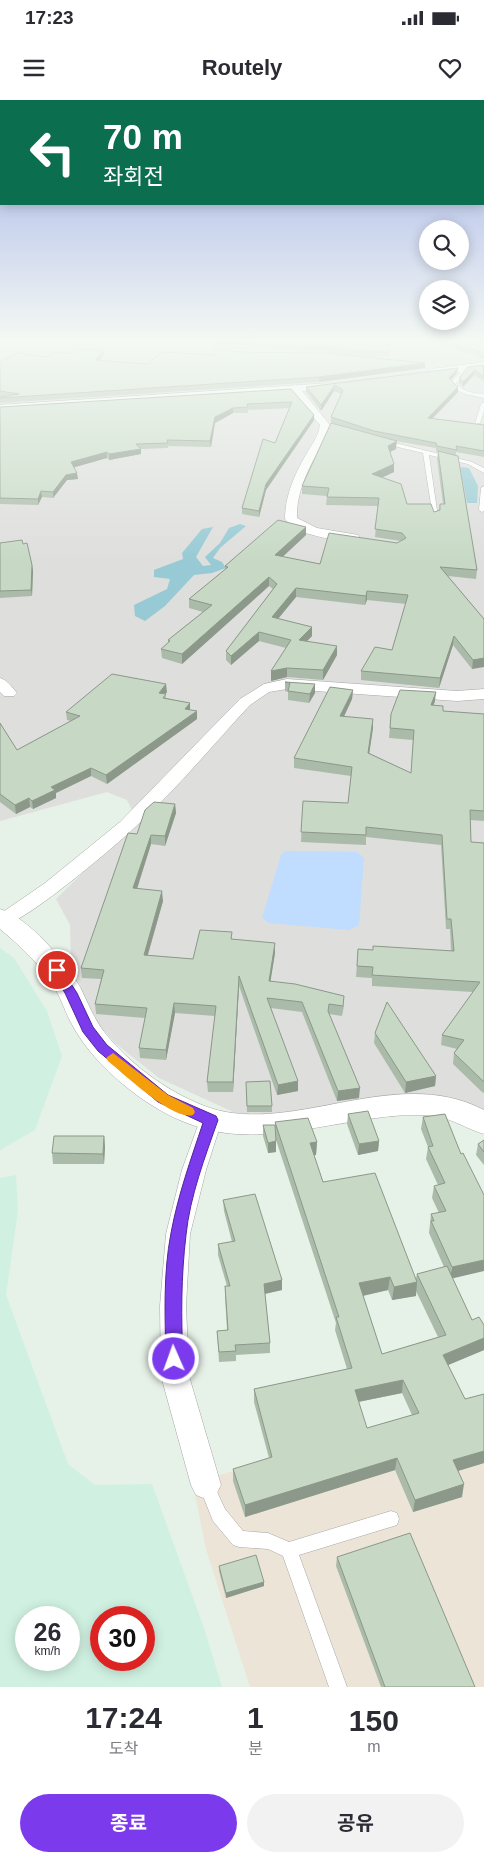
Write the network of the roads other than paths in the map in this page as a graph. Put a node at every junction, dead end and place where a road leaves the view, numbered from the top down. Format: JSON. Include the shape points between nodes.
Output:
{"nodes":[{"id":1,"x":319,"y":415,"type":"edge"},
{"id":2,"x":481,"y":415,"type":"edge"},
{"id":3,"x":478,"y":423,"type":"edge"},
{"id":4,"x":380,"y":441,"type":"edge"},
{"id":5,"x":426,"y":453,"type":"junction"},
{"id":6,"x":484,"y":471,"type":"edge"},
{"id":7,"x":484,"y":488,"type":"edge"},
{"id":8,"x":482,"y":510,"type":"dead end"},
{"id":9,"x":435,"y":517,"type":"edge"},
{"id":10,"x":367,"y":540,"type":"edge"},
{"id":11,"x":484,"y":694,"type":"edge"},
{"id":12,"x":2,"y":918,"type":"edge"},
{"id":13,"x":211,"y":1120,"type":"junction"},
{"id":14,"x":484,"y":1123,"type":"edge"},
{"id":15,"x":206,"y":1485,"type":"joint"},
{"id":16,"x":391,"y":1519,"type":"dead end"},
{"id":17,"x":289,"y":1550,"type":"junction"},
{"id":18,"x":338,"y":1687,"type":"edge"}],
"edges":[{"from":1,"to":10,"type":"street","via":[[329,426],[307,462],[290,511],[291,519],[324,534]]},
{"from":2,"to":3,"type":"lane"},
{"from":4,"to":5,"type":"lane"},
{"from":5,"to":6,"type":"lane","via":[[470,463]]},
{"from":5,"to":9,"type":"lane"},
{"from":7,"to":8,"type":"lane"},
{"from":11,"to":12,"type":"street","via":[[457,696],[287,684],[263,688],[225,722],[126,826],[52,887]]},
{"from":12,"to":13,"type":"street","via":[[57,970],[88,1029],[103,1048],[163,1098]]},
{"from":13,"to":14,"type":"street","via":[[247,1125],[422,1102],[462,1111]]},
{"from":13,"to":15,"type":"street","via":[[178,1234],[173,1306],[175,1376]]},
{"from":15,"to":17,"type":"lane","via":[[219,1516],[239,1539],[268,1541]]},
{"from":16,"to":17,"type":"lane"},
{"from":17,"to":18,"type":"lane"}]}
